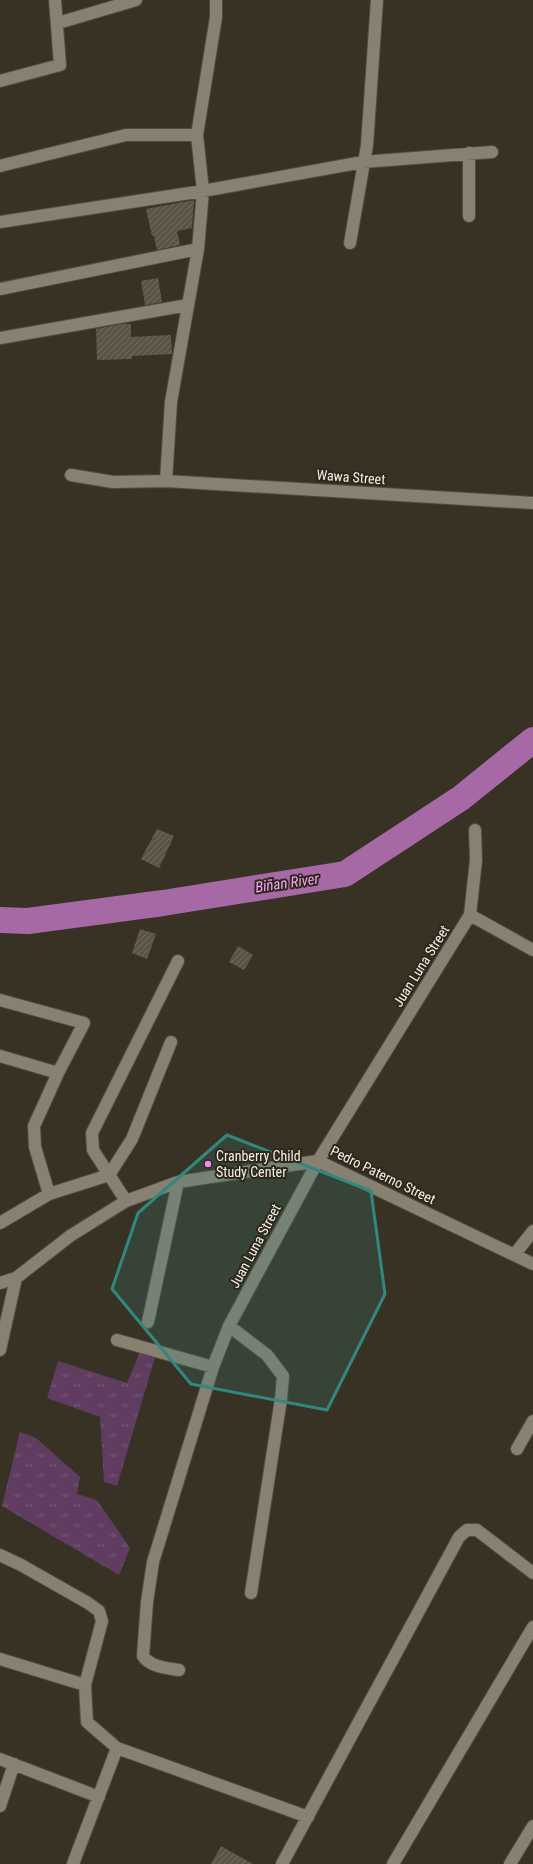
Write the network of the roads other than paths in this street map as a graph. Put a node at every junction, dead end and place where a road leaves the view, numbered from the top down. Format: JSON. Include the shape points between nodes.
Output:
{"nodes":[{"id":1,"x":55,"y":0,"type":"edge"},
{"id":2,"x":136,"y":0,"type":"edge"},
{"id":3,"x":216,"y":0,"type":"edge"},
{"id":4,"x":376,"y":0,"type":"edge"},
{"id":5,"x":58,"y":24,"type":"junction"},
{"id":6,"x":0,"y":81,"type":"edge"},
{"id":7,"x":197,"y":135,"type":"junction"},
{"id":8,"x":492,"y":152,"type":"dead end"},
{"id":9,"x":469,"y":153,"type":"junction"},
{"id":10,"x":363,"y":162,"type":"junction"},
{"id":11,"x":0,"y":166,"type":"edge"},
{"id":12,"x":204,"y":191,"type":"junction"},
{"id":13,"x":469,"y":216,"type":"dead end"},
{"id":14,"x":0,"y":222,"type":"edge"},
{"id":15,"x":350,"y":243,"type":"dead end"},
{"id":16,"x":198,"y":249,"type":"junction"},
{"id":17,"x":0,"y":289,"type":"edge"},
{"id":18,"x":188,"y":305,"type":"junction"},
{"id":19,"x":0,"y":338,"type":"edge"},
{"id":20,"x":71,"y":475,"type":"dead end"},
{"id":21,"x":166,"y":481,"type":"junction"},
{"id":22,"x":533,"y":504,"type":"edge"},
{"id":23,"x":475,"y":830,"type":"dead end"},
{"id":24,"x":470,"y":915,"type":"junction"},
{"id":25,"x":533,"y":950,"type":"edge"},
{"id":26,"x":178,"y":961,"type":"dead end"},
{"id":27,"x":0,"y":1000,"type":"edge"},
{"id":28,"x":171,"y":1042,"type":"dead end"},
{"id":29,"x":0,"y":1056,"type":"edge"},
{"id":30,"x":58,"y":1073,"type":"junction"},
{"id":31,"x":318,"y":1161,"type":"junction"},
{"id":32,"x":109,"y":1175,"type":"junction"},
{"id":33,"x":178,"y":1182,"type":"junction"},
{"id":34,"x":49,"y":1194,"type":"junction"},
{"id":35,"x":126,"y":1201,"type":"junction"},
{"id":36,"x":0,"y":1223,"type":"edge"},
{"id":37,"x":533,"y":1231,"type":"edge"},
{"id":38,"x":514,"y":1256,"type":"junction"},
{"id":39,"x":533,"y":1264,"type":"edge"},
{"id":40,"x":16,"y":1278,"type":"junction"},
{"id":41,"x":0,"y":1283,"type":"edge"},
{"id":42,"x":148,"y":1322,"type":"dead end"},
{"id":43,"x":229,"y":1326,"type":"junction"},
{"id":44,"x":117,"y":1340,"type":"dead end"},
{"id":45,"x":0,"y":1350,"type":"edge"},
{"id":46,"x":213,"y":1367,"type":"junction"},
{"id":47,"x":533,"y":1421,"type":"edge"},
{"id":48,"x":517,"y":1449,"type":"dead end"},
{"id":49,"x":0,"y":1555,"type":"edge"},
{"id":50,"x":533,"y":1573,"type":"edge"},
{"id":51,"x":251,"y":1593,"type":"dead end"},
{"id":52,"x":533,"y":1627,"type":"edge"},
{"id":53,"x":0,"y":1659,"type":"edge"},
{"id":54,"x":179,"y":1670,"type":"dead end"},
{"id":55,"x":85,"y":1685,"type":"junction"},
{"id":56,"x":117,"y":1748,"type":"junction"},
{"id":57,"x":0,"y":1759,"type":"edge"},
{"id":58,"x":14,"y":1764,"type":"junction"},
{"id":59,"x":99,"y":1797,"type":"junction"},
{"id":60,"x":0,"y":1806,"type":"edge"},
{"id":61,"x":308,"y":1817,"type":"junction"},
{"id":62,"x":533,"y":1826,"type":"edge"},
{"id":63,"x":73,"y":1864,"type":"edge"},
{"id":64,"x":282,"y":1864,"type":"edge"},
{"id":65,"x":393,"y":1864,"type":"edge"},
{"id":66,"x":510,"y":1864,"type":"edge"}],
"edges":[{"from":1,"to":5,"type":"street"},
{"from":2,"to":5,"type":"street"},
{"from":3,"to":7,"type":"street","via":[[216,17]]},
{"from":4,"to":10,"type":"street","via":[[367,145]]},
{"from":5,"to":6,"type":"street","via":[[60,65]]},
{"from":7,"to":11,"type":"street","via":[[126,135]]},
{"from":7,"to":12,"type":"street"},
{"from":8,"to":9,"type":"street"},
{"from":9,"to":10,"type":"street"},
{"from":9,"to":13,"type":"street"},
{"from":10,"to":12,"type":"street"},
{"from":10,"to":15,"type":"street"},
{"from":12,"to":14,"type":"street"},
{"from":12,"to":16,"type":"street"},
{"from":16,"to":17,"type":"street"},
{"from":16,"to":18,"type":"street"},
{"from":18,"to":19,"type":"street"},
{"from":18,"to":21,"type":"street","via":[[171,402]]},
{"from":20,"to":21,"type":"street","name":"Wawa Street","via":[[113,482]]},
{"from":21,"to":22,"type":"street","name":"Wawa Street"},
{"from":23,"to":24,"type":"street","via":[[476,860]]},
{"from":24,"to":25,"type":"street"},
{"from":24,"to":31,"type":"street","name":"Juan Luna Street"},
{"from":26,"to":32,"type":"street","via":[[92,1133],[93,1150]]},
{"from":27,"to":30,"type":"street","via":[[84,1023]]},
{"from":28,"to":32,"type":"street","via":[[132,1139]]},
{"from":29,"to":30,"type":"street"},
{"from":30,"to":34,"type":"street","via":[[34,1126],[35,1147]]},
{"from":31,"to":33,"type":"street","name":"Pedro Paterno Street"},
{"from":31,"to":38,"type":"street","name":"Pedro Paterno Street"},
{"from":31,"to":43,"type":"street","name":"Juan Luna Street"},
{"from":32,"to":34,"type":"street"},
{"from":32,"to":35,"type":"street"},
{"from":33,"to":35,"type":"street","name":"Pedro Paterno Street"},
{"from":33,"to":42,"type":"street"},
{"from":34,"to":36,"type":"street"},
{"from":35,"to":40,"type":"street","name":"Pedro Paterno Street","via":[[70,1236]]},
{"from":37,"to":38,"type":"street"},
{"from":38,"to":39,"type":"street","name":"Pedro Paterno Street"},
{"from":40,"to":41,"type":"street","name":"Pedro Paterno Street"},
{"from":40,"to":45,"type":"street"},
{"from":43,"to":46,"type":"street","name":"Juan Luna Street"},
{"from":43,"to":51,"type":"street","via":[[267,1355],[283,1376],[282,1399]]},
{"from":44,"to":46,"type":"street"},
{"from":46,"to":54,"type":"street","name":"Juan Luna Street","via":[[154,1562],[146,1602],[143,1656],[156,1666]]},
{"from":47,"to":48,"type":"street"},
{"from":49,"to":55,"type":"street","via":[[88,1602],[99,1611],[102,1621]]},
{"from":50,"to":61,"type":"street","via":[[477,1530],[467,1530],[459,1537]]},
{"from":52,"to":65,"type":"street"},
{"from":53,"to":55,"type":"street"},
{"from":55,"to":56,"type":"street","via":[[87,1722]]},
{"from":56,"to":59,"type":"street"},
{"from":56,"to":61,"type":"street"},
{"from":57,"to":58,"type":"street"},
{"from":58,"to":59,"type":"street"},
{"from":58,"to":60,"type":"street"},
{"from":59,"to":63,"type":"street"},
{"from":61,"to":64,"type":"street"},
{"from":62,"to":66,"type":"street"}]}
